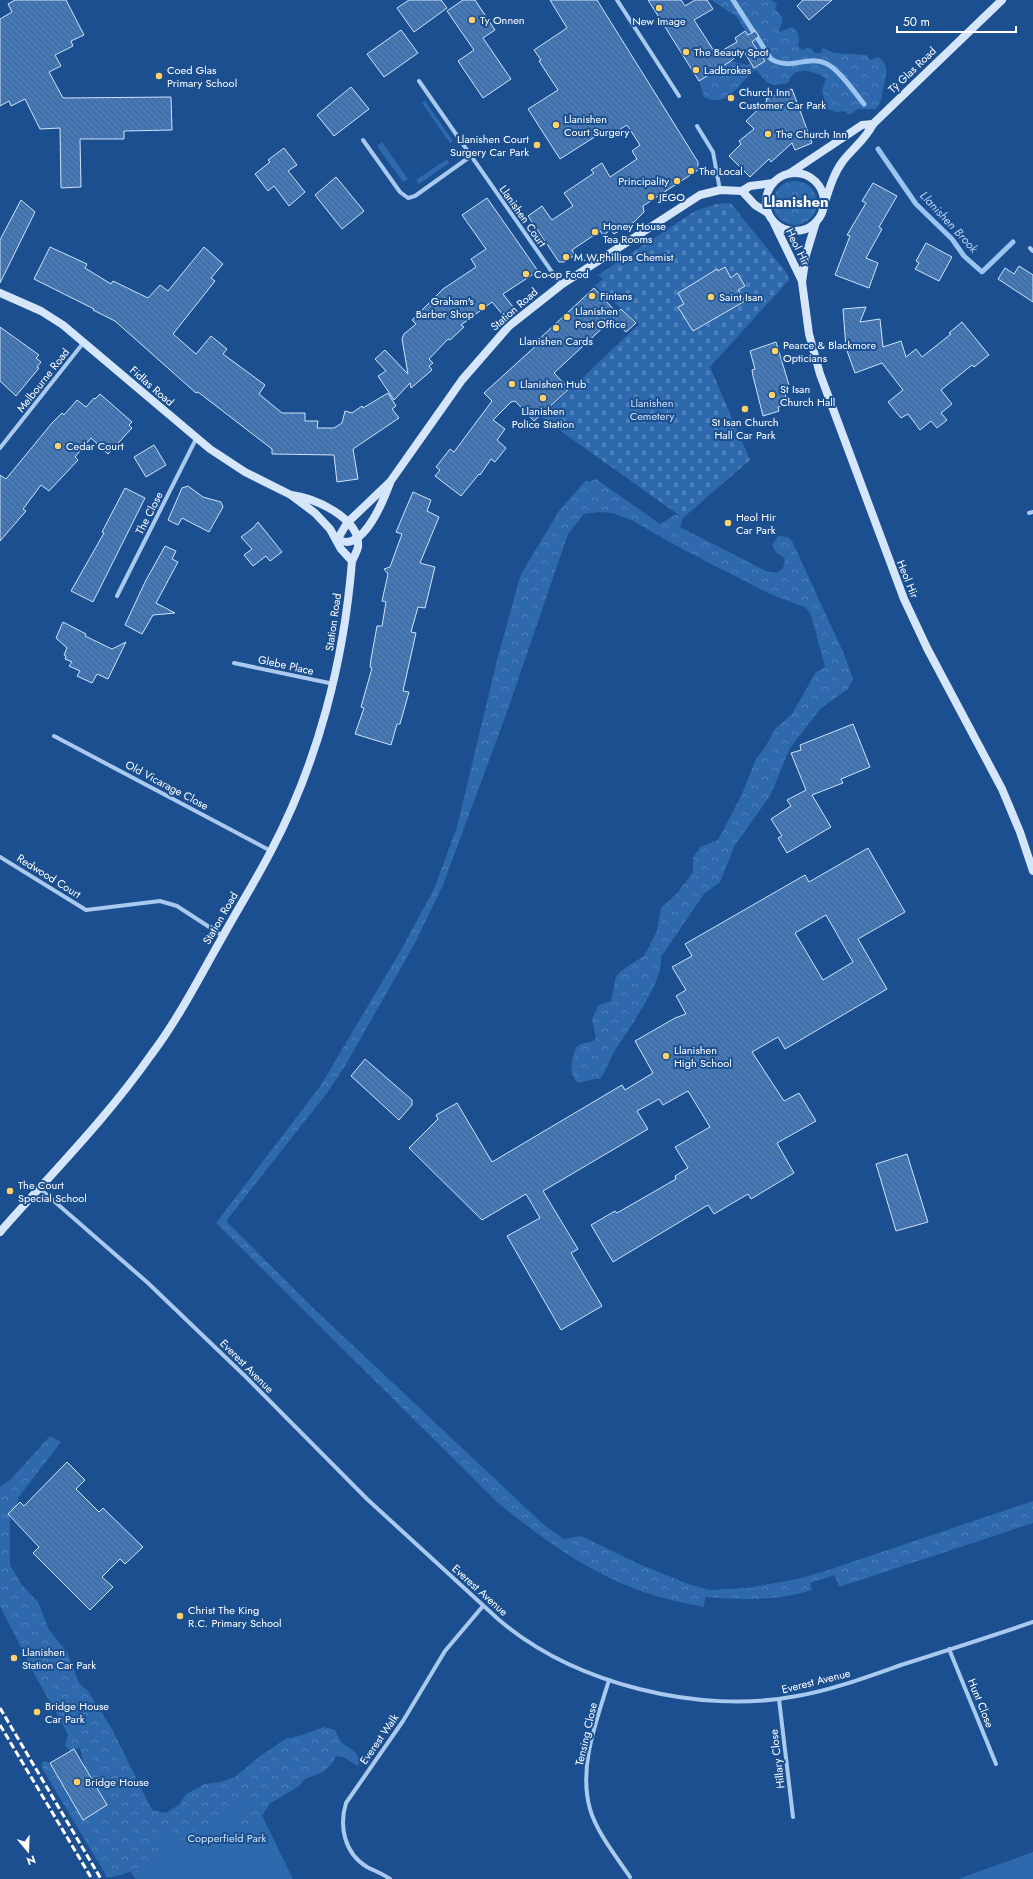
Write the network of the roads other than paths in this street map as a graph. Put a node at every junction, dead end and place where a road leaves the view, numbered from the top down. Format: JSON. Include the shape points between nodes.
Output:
{"nodes":[{"id":1,"x":617,"y":0,"type":"edge"},
{"id":2,"x":1002,"y":0,"type":"edge"},
{"id":3,"x":419,"y":81,"type":"dead end"},
{"id":4,"x":679,"y":96,"type":"dead end"},
{"id":5,"x":873,"y":124,"type":"junction"},
{"id":6,"x":698,"y":126,"type":"dead end"},
{"id":7,"x":363,"y":140,"type":"dead end"},
{"id":8,"x":471,"y":156,"type":"junction"},
{"id":9,"x":790,"y":173,"type":"junction"},
{"id":10,"x":773,"y":183,"type":"junction"},
{"id":11,"x":720,"y":190,"type":"junction"},
{"id":12,"x":742,"y":191,"type":"junction"},
{"id":13,"x":824,"y":205,"type":"junction"},
{"id":14,"x":768,"y":213,"type":"junction"},
{"id":15,"x":774,"y":221,"type":"junction"},
{"id":16,"x":816,"y":222,"type":"junction"},
{"id":17,"x":802,"y":282,"type":"junction"},
{"id":18,"x":561,"y":285,"type":"junction"},
{"id":19,"x":0,"y":293,"type":"edge"},
{"id":20,"x":84,"y":342,"type":"junction"},
{"id":21,"x":196,"y":439,"type":"junction"},
{"id":22,"x":0,"y":448,"type":"edge"},
{"id":23,"x":390,"y":482,"type":"junction"},
{"id":24,"x":291,"y":495,"type":"junction"},
{"id":25,"x":347,"y":523,"type":"junction"},
{"id":26,"x":356,"y":539,"type":"junction"},
{"id":27,"x":337,"y":540,"type":"junction"},
{"id":28,"x":352,"y":561,"type":"junction"},
{"id":29,"x":117,"y":596,"type":"dead end"},
{"id":30,"x":234,"y":663,"type":"dead end"},
{"id":31,"x":334,"y":684,"type":"junction"},
{"id":32,"x":54,"y":736,"type":"dead end"},
{"id":33,"x":271,"y":851,"type":"junction"},
{"id":34,"x":0,"y":857,"type":"edge"},
{"id":35,"x":1033,"y":871,"type":"edge"},
{"id":36,"x":223,"y":936,"type":"junction"},
{"id":37,"x":39,"y":1188,"type":"junction"},
{"id":38,"x":0,"y":1232,"type":"edge"},
{"id":39,"x":483,"y":1606,"type":"junction"},
{"id":40,"x":1033,"y":1622,"type":"edge"},
{"id":41,"x":949,"y":1649,"type":"junction"},
{"id":42,"x":609,"y":1680,"type":"junction"},
{"id":43,"x":779,"y":1699,"type":"junction"},
{"id":44,"x":996,"y":1764,"type":"dead end"},
{"id":45,"x":793,"y":1817,"type":"dead end"},
{"id":46,"x":630,"y":1878,"type":"dead end"},
{"id":47,"x":390,"y":1879,"type":"edge"}],
"edges":[{"from":1,"to":4,"type":"street"},
{"from":2,"to":5,"type":"main road","name":"Tŷ Glas Road"},
{"from":3,"to":8,"type":"street","name":"Llanishen Court"},
{"from":5,"to":9,"type":"main road","name":"Tŷ Glas Road","via":[[862,126]]},
{"from":5,"to":13,"type":"main road","name":"Tŷ Glas Road","via":[[868,134],[842,162]]},
{"from":6,"to":11,"type":"street","via":[[713,152]]},
{"from":7,"to":8,"type":"street","via":[[400,192],[408,198],[418,194]]},
{"from":8,"to":18,"type":"street","name":"Llanishen Court"},
{"from":9,"to":10,"type":"main road"},
{"from":9,"to":13,"type":"main road","via":[[800,173],[815,180],[823,195]]},
{"from":10,"to":12,"type":"main road","name":"Station Road","via":[[750,186]]},
{"from":10,"to":14,"type":"main road","via":[[766,195]]},
{"from":11,"to":12,"type":"main road","name":"Station Road"},
{"from":11,"to":18,"type":"main road","name":"Station Road","via":[[688,201]]},
{"from":12,"to":14,"type":"main road","via":[[754,205]]},
{"from":13,"to":16,"type":"main road"},
{"from":14,"to":15,"type":"main road"},
{"from":15,"to":16,"type":"main road","via":[[781,227],[794,231],[802,230]]},
{"from":15,"to":17,"type":"main road","name":"Heol Hir"},
{"from":16,"to":17,"type":"main road","name":"Heol Hir","via":[[806,255]]},
{"from":17,"to":35,"type":"main road","name":"Heol Hir","via":[[809,334],[820,374],[893,573],[927,648],[1002,789],[1018,825]]},
{"from":18,"to":23,"type":"main road","name":"Station Road","via":[[514,321],[487,348]]},
{"from":19,"to":20,"type":"main road","name":"Fidlas Road","via":[[40,311]]},
{"from":20,"to":21,"type":"main road","name":"Fidlas Road"},
{"from":20,"to":22,"type":"street","name":"Melbourne Road"},
{"from":21,"to":24,"type":"main road","name":"Fidlas Road","via":[[245,472]]},
{"from":21,"to":29,"type":"street","name":"The Close"},
{"from":23,"to":25,"type":"main road","name":"Station Road"},
{"from":23,"to":26,"type":"main road","name":"Station Road","via":[[384,501],[362,535]]},
{"from":24,"to":25,"type":"main road","name":"Fidlas Road","via":[[303,496],[329,507]]},
{"from":24,"to":27,"type":"main road","name":"Fidlas Road","via":[[324,522]]},
{"from":25,"to":26,"type":"main road","name":"Fidlas Road"},
{"from":25,"to":27,"type":"main road","name":"Station Road"},
{"from":26,"to":27,"type":"main road","via":[[347,542]]},
{"from":26,"to":28,"type":"main road","via":[[358,546]]},
{"from":27,"to":28,"type":"main road","name":"Fidlas Road"},
{"from":28,"to":31,"type":"main road","name":"Station Road"},
{"from":30,"to":31,"type":"street","name":"Glebe Place"},
{"from":31,"to":33,"type":"main road","name":"Station Road","via":[[294,804]]},
{"from":32,"to":33,"type":"street","name":"Old Vicarage Close"},
{"from":33,"to":36,"type":"main road","name":"Station Road"},
{"from":34,"to":36,"type":"street","name":"Redwood Court","via":[[86,910],[160,901],[177,906]]},
{"from":36,"to":37,"type":"main road","name":"Station Road","via":[[152,1055],[110,1108]]},
{"from":37,"to":38,"type":"main road","name":"Station Road"},
{"from":37,"to":39,"type":"street","name":"Everest Avenue","via":[[148,1283],[367,1499]]},
{"from":39,"to":42,"type":"street","name":"Everest Avenue","via":[[509,1629],[531,1643],[562,1661]]},
{"from":39,"to":47,"type":"street","name":"Everest Walk","via":[[445,1651],[406,1716],[346,1803],[343,1814],[344,1834],[352,1853],[360,1862]]},
{"from":40,"to":41,"type":"street","name":"Everest Avenue"},
{"from":41,"to":43,"type":"street","name":"Everest Avenue","via":[[835,1687]]},
{"from":41,"to":44,"type":"street","name":"Hunt Close"},
{"from":42,"to":43,"type":"street","name":"Everest Avenue","via":[[666,1694],[710,1700],[744,1702]]},
{"from":42,"to":46,"type":"street","name":"Tensing Close","via":[[588,1756],[586,1785],[590,1809],[597,1826]]},
{"from":43,"to":45,"type":"street","name":"Hillary Close"}]}
